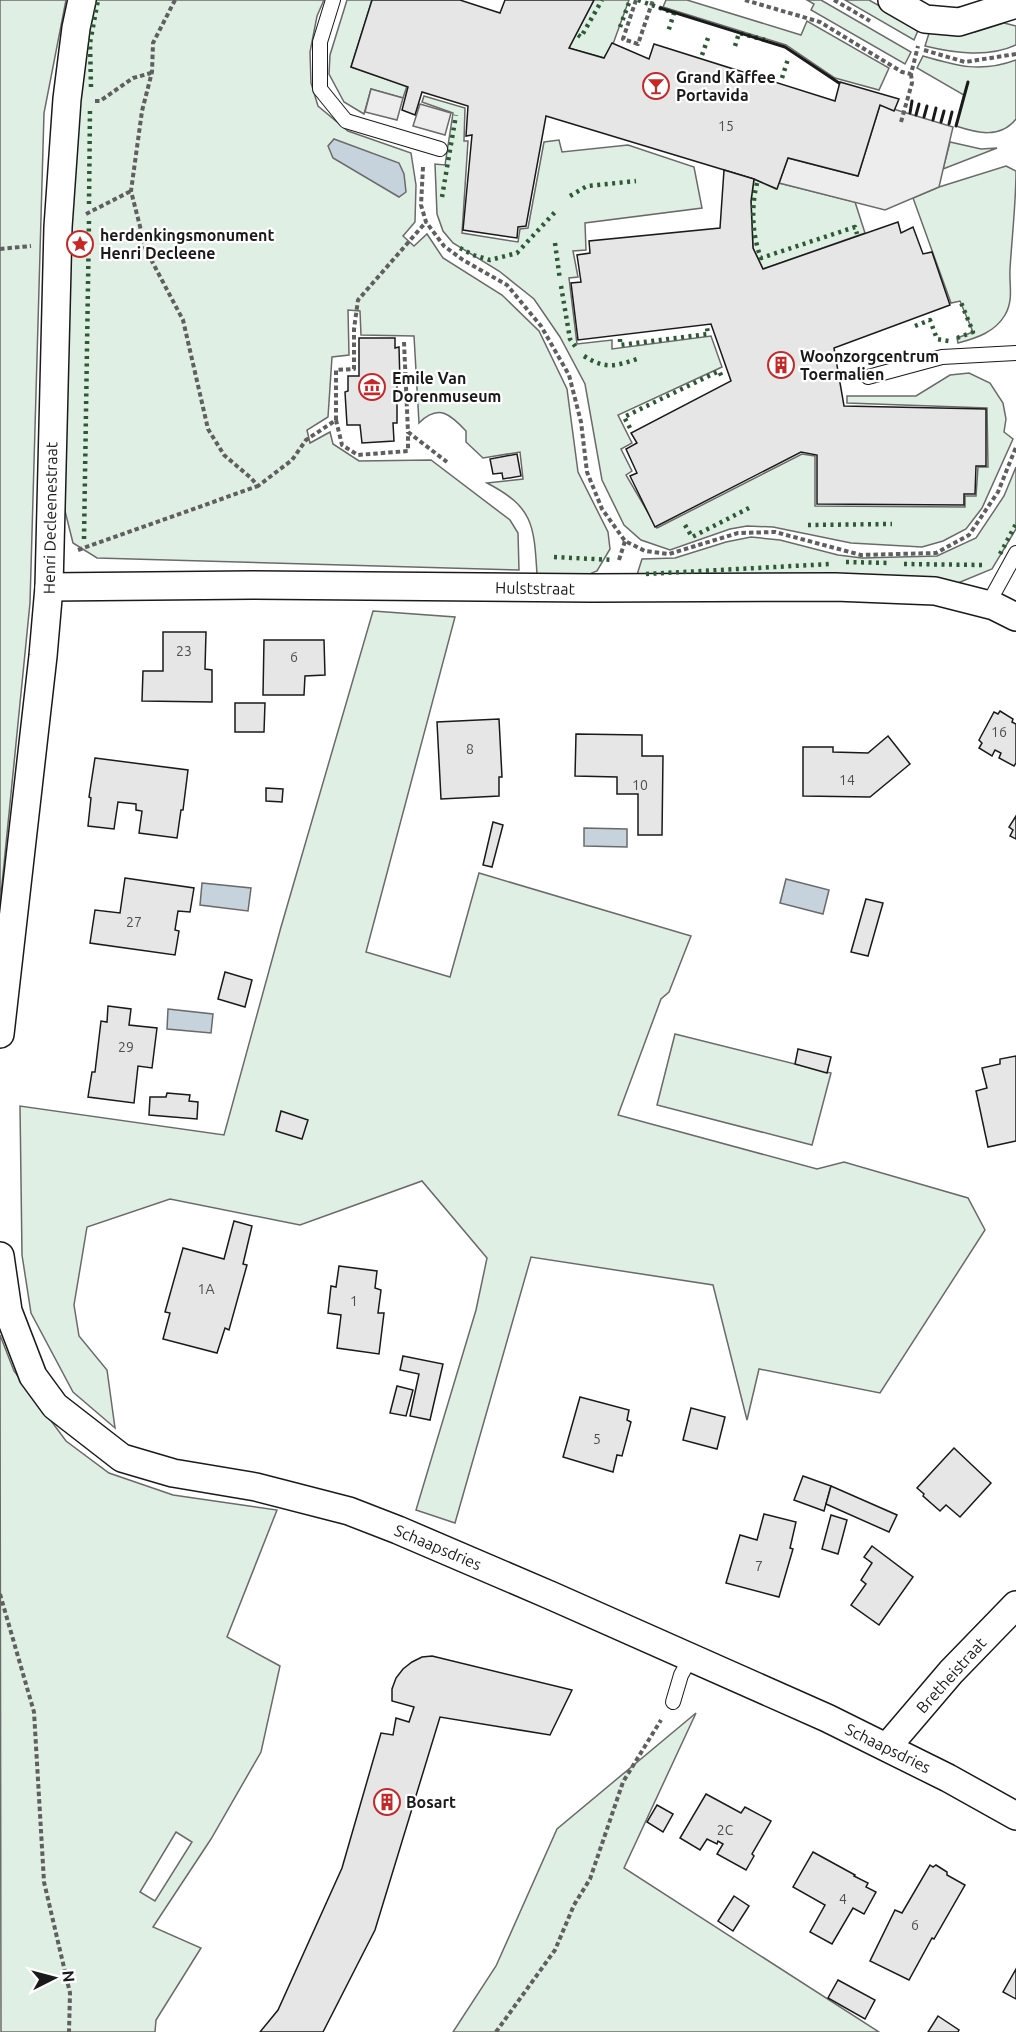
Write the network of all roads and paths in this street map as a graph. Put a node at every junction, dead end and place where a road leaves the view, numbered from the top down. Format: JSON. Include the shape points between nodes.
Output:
{"nodes":[{"id":1,"x":82,"y":0,"type":"edge"},
{"id":2,"x":175,"y":0,"type":"edge"},
{"id":3,"x":333,"y":0,"type":"edge"},
{"id":4,"x":636,"y":0,"type":"edge"},
{"id":5,"x":653,"y":0,"type":"edge"},
{"id":6,"x":745,"y":0,"type":"edge"},
{"id":7,"x":892,"y":0,"type":"edge"},
{"id":8,"x":1016,"y":4,"type":"edge"},
{"id":9,"x":919,"y":40,"type":"dead end"},
{"id":10,"x":152,"y":72,"type":"junction"},
{"id":11,"x":910,"y":74,"type":"junction"},
{"id":12,"x":91,"y":100,"type":"dead end"},
{"id":13,"x":901,"y":122,"type":"dead end"},
{"id":14,"x":424,"y":145,"type":"junction"},
{"id":15,"x":440,"y":149,"type":"dead end"},
{"id":16,"x":131,"y":191,"type":"junction"},
{"id":17,"x":78,"y":218,"type":"dead end"},
{"id":18,"x":426,"y":222,"type":"junction"},
{"id":19,"x":32,"y":246,"type":"dead end"},
{"id":20,"x":0,"y":249,"type":"edge"},
{"id":21,"x":404,"y":342,"type":"dead end"},
{"id":22,"x":1016,"y":353,"type":"edge"},
{"id":23,"x":868,"y":377,"type":"dead end"},
{"id":24,"x":336,"y":420,"type":"junction"},
{"id":25,"x":408,"y":432,"type":"junction"},
{"id":26,"x":1016,"y":447,"type":"edge"},
{"id":27,"x":447,"y":462,"type":"dead end"},
{"id":28,"x":258,"y":486,"type":"junction"},
{"id":29,"x":78,"y":550,"type":"dead end"},
{"id":30,"x":1016,"y":553,"type":"edge"},
{"id":31,"x":49,"y":587,"type":"junction"},
{"id":32,"x":988,"y":604,"type":"junction"},
{"id":33,"x":1016,"y":617,"type":"edge"},
{"id":34,"x":0,"y":1034,"type":"edge"},
{"id":35,"x":0,"y":1256,"type":"edge"},
{"id":36,"x":0,"y":1594,"type":"edge"},
{"id":37,"x":1016,"y":1605,"type":"edge"},
{"id":38,"x":691,"y":1657,"type":"junction"},
{"id":39,"x":673,"y":1702,"type":"joint"},
{"id":40,"x":887,"y":1747,"type":"junction"},
{"id":41,"x":1016,"y":1816,"type":"edge"},
{"id":42,"x":69,"y":2032,"type":"edge"},
{"id":43,"x":496,"y":2032,"type":"edge"}],
"edges":[{"from":1,"to":31,"type":"street","name":"Henri Decleenestraat","via":[[67,99],[58,227]]},
{"from":2,"to":10,"type":"path","via":[[153,43]]},
{"from":3,"to":14,"type":"lane","via":[[320,42],[320,89],[346,121]]},
{"from":4,"to":5,"type":"path","via":[[623,39],[638,44]]},
{"from":6,"to":11,"type":"path","via":[[820,22]]},
{"from":7,"to":8,"type":"street","via":[[925,19],[959,22]]},
{"from":9,"to":11,"type":"path"},
{"from":10,"to":12,"type":"path","via":[[133,78],[100,101]]},
{"from":10,"to":16,"type":"path","via":[[142,111]]},
{"from":11,"to":13,"type":"path","via":[[912,82]]},
{"from":14,"to":15,"type":"lane"},
{"from":14,"to":18,"type":"path","via":[[421,205]]},
{"from":16,"to":17,"type":"path"},
{"from":16,"to":28,"type":"path","via":[[146,250],[183,320],[208,429],[224,455]]},
{"from":18,"to":24,"type":"path","via":[[358,300],[354,369],[336,370]]},
{"from":18,"to":26,"type":"path","via":[[444,246],[507,285],[542,326],[569,375],[581,422],[587,472],[602,509],[625,541],[645,551],[669,554],[738,533],[775,532],[861,555],[936,553],[969,535],[998,492]]},
{"from":19,"to":20,"type":"path"},
{"from":21,"to":25,"type":"path"},
{"from":22,"to":23,"type":"lane","via":[[942,357]]},
{"from":24,"to":25,"type":"path","via":[[342,445],[358,455],[408,451]]},
{"from":24,"to":28,"type":"path","via":[[306,440],[292,460]]},
{"from":25,"to":27,"type":"path"},
{"from":28,"to":29,"type":"path"},
{"from":30,"to":32,"type":"lane"},
{"from":31,"to":32,"type":"street","name":"Hulststraat","via":[[835,587],[935,591]]},
{"from":31,"to":34,"type":"street","name":"Henri Decleenestraat"},
{"from":32,"to":33,"type":"street","name":"Hulststraat"},
{"from":35,"to":38,"type":"street","name":"Schaapsdries","via":[[8,1311],[33,1376],[55,1406],[122,1458],[173,1473],[256,1487],[349,1511]]},
{"from":36,"to":42,"type":"path","via":[[34,1712],[44,1882],[70,1993]]},
{"from":37,"to":40,"type":"street","name":"Bretheistraat","via":[[951,1672]]},
{"from":38,"to":39,"type":"lane"},
{"from":38,"to":40,"type":"street","name":"Schaapsdries"},
{"from":39,"to":43,"type":"path","via":[[623,1782],[590,1879],[555,1950]]},
{"from":40,"to":41,"type":"street","name":"Schaapsdries"}]}
